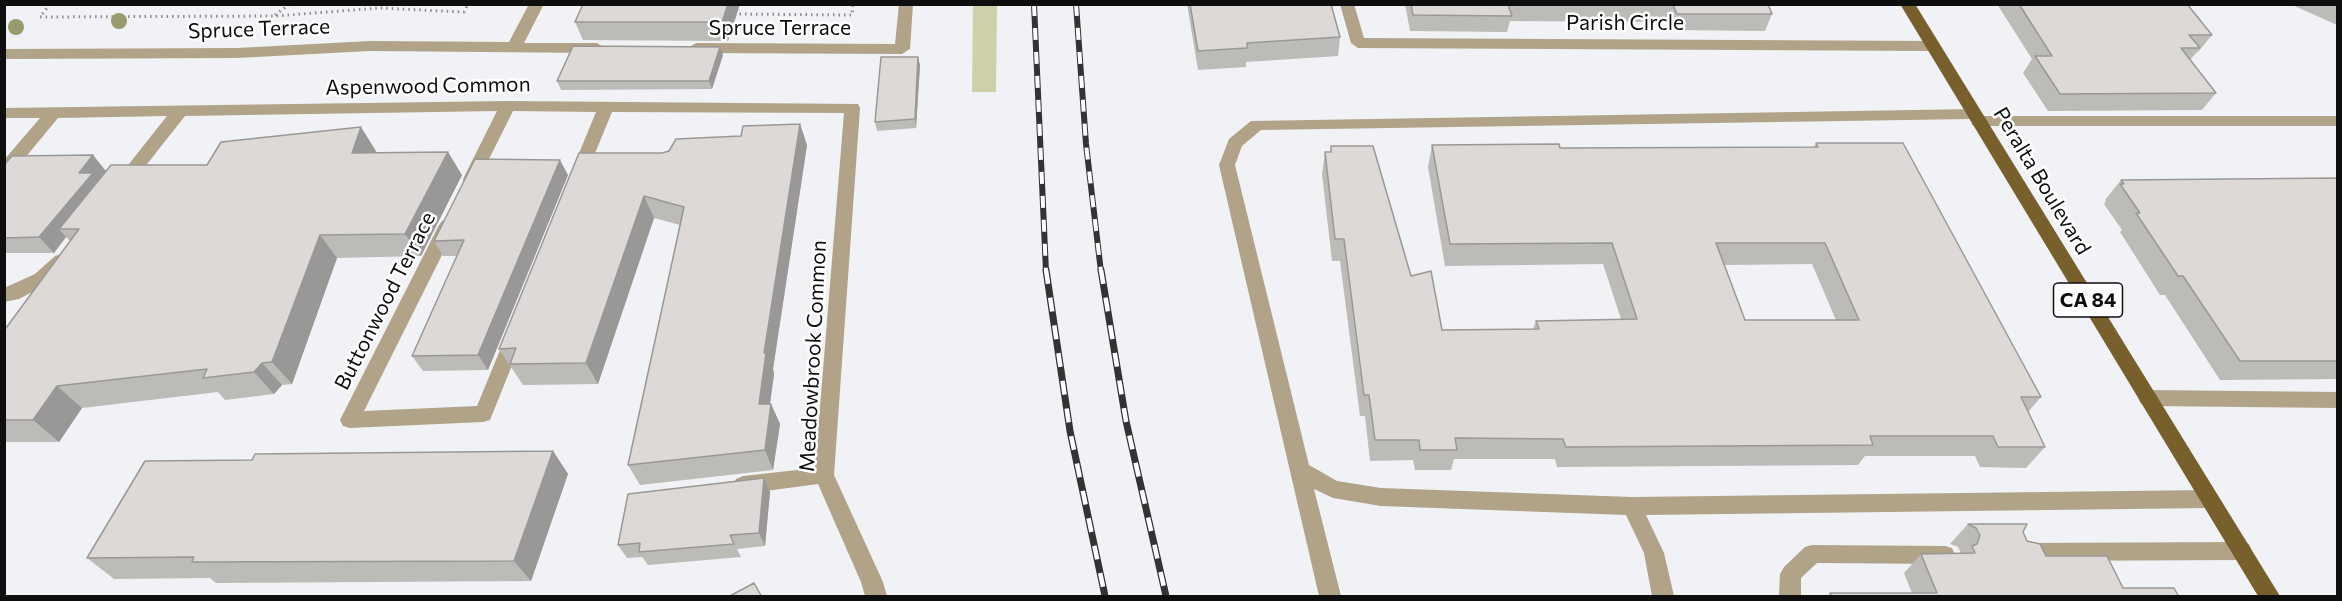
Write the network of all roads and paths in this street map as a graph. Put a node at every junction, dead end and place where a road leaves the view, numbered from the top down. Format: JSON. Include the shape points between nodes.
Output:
{"nodes":[{"id":1,"x":50,"y":4,"type":"edge"},
{"id":2,"x":290,"y":4,"type":"edge"},
{"id":3,"x":468,"y":4,"type":"edge"},
{"id":4,"x":537,"y":4,"type":"edge"},
{"id":5,"x":853,"y":4,"type":"edge"},
{"id":6,"x":906,"y":4,"type":"edge"},
{"id":7,"x":1347,"y":4,"type":"edge"},
{"id":8,"x":1907,"y":4,"type":"edge"},
{"id":9,"x":733,"y":14,"type":"dead end"},
{"id":10,"x":275,"y":16,"type":"junction"},
{"id":11,"x":1932,"y":46,"type":"junction"},
{"id":12,"x":514,"y":48,"type":"junction"},
{"id":13,"x":608,"y":48,"type":"edge"},
{"id":14,"x":679,"y":48,"type":"edge"},
{"id":15,"x":4,"y":54,"type":"edge"},
{"id":16,"x":508,"y":106,"type":"junction"},
{"id":17,"x":606,"y":106,"type":"junction"},
{"id":18,"x":852,"y":108,"type":"joint"},
{"id":19,"x":180,"y":111,"type":"junction"},
{"id":20,"x":4,"y":113,"type":"edge"},
{"id":21,"x":53,"y":113,"type":"junction"},
{"id":22,"x":1976,"y":117,"type":"junction"},
{"id":23,"x":2337,"y":121,"type":"edge"},
{"id":24,"x":4,"y":172,"type":"edge"},
{"id":25,"x":466,"y":190,"type":"edge"},
{"id":26,"x":115,"y":193,"type":"edge"},
{"id":27,"x":571,"y":194,"type":"edge"},
{"id":28,"x":455,"y":211,"type":"edge"},
{"id":29,"x":72,"y":247,"type":"edge"},
{"id":30,"x":4,"y":295,"type":"edge"},
{"id":31,"x":518,"y":326,"type":"edge"},
{"id":32,"x":2148,"y":398,"type":"junction"},
{"id":33,"x":2337,"y":400,"type":"edge"},
{"id":34,"x":1299,"y":470,"type":"junction"},
{"id":35,"x":824,"y":475,"type":"junction"},
{"id":36,"x":720,"y":487,"type":"edge"},
{"id":37,"x":2209,"y":499,"type":"junction"},
{"id":38,"x":1632,"y":506,"type":"junction"},
{"id":39,"x":2242,"y":551,"type":"junction"},
{"id":40,"x":2016,"y":552,"type":"edge"},
{"id":41,"x":1949,"y":555,"type":"edge"},
{"id":42,"x":876,"y":597,"type":"edge"},
{"id":43,"x":1330,"y":597,"type":"edge"},
{"id":44,"x":1663,"y":597,"type":"edge"},
{"id":45,"x":1790,"y":597,"type":"edge"},
{"id":46,"x":2269,"y":597,"type":"edge"}],
"edges":[{"from":1,"to":10,"type":"path","via":[[40,17]]},
{"from":2,"to":10,"type":"path"},
{"from":3,"to":10,"type":"path","via":[[464,12],[380,8]]},
{"from":4,"to":12,"type":"street"},
{"from":5,"to":9,"type":"path","via":[[852,15]]},
{"from":6,"to":14,"type":"street","name":"Spruce Terrace","via":[[902,49]]},
{"from":7,"to":11,"type":"street","name":"Parish Circle","via":[[1358,42]]},
{"from":8,"to":11,"type":"main road","name":"Peralta Boulevard","number":"CA 84"},
{"from":11,"to":22,"type":"main road","name":"Peralta Boulevard","number":"CA 84"},
{"from":12,"to":13,"type":"street","name":"Spruce Terrace"},
{"from":12,"to":15,"type":"street","name":"Spruce Terrace","via":[[370,46],[237,53]]},
{"from":16,"to":17,"type":"street","name":"Aspenwood Common"},
{"from":16,"to":19,"type":"street","name":"Aspenwood Common"},
{"from":16,"to":25,"type":"street"},
{"from":17,"to":18,"type":"street","name":"Aspenwood Common"},
{"from":17,"to":27,"type":"street"},
{"from":18,"to":35,"type":"street","name":"Meadowbrook Common"},
{"from":19,"to":21,"type":"street","name":"Aspenwood Common"},
{"from":19,"to":26,"type":"street"},
{"from":20,"to":21,"type":"street","name":"Aspenwood Common"},
{"from":21,"to":24,"type":"street"},
{"from":22,"to":23,"type":"street"},
{"from":22,"to":32,"type":"main road","name":"Peralta Boulevard","number":"CA 84"},
{"from":22,"to":34,"type":"street","via":[[1257,125],[1235,143],[1227,165]]},
{"from":28,"to":31,"type":"street","name":"Buttonwood Terrace","via":[[350,420],[483,414]]},
{"from":29,"to":30,"type":"street","via":[[41,279]]},
{"from":32,"to":33,"type":"street"},
{"from":32,"to":37,"type":"main road","name":"Peralta Boulevard","number":"CA 84"},
{"from":34,"to":38,"type":"street","via":[[1333,489],[1381,497]]},
{"from":34,"to":43,"type":"street"},
{"from":35,"to":36,"type":"street"},
{"from":35,"to":42,"type":"street","name":"Meadowbrook Common"},
{"from":37,"to":38,"type":"street"},
{"from":37,"to":39,"type":"main road","name":"Peralta Boulevard","number":"CA 84"},
{"from":38,"to":44,"type":"street","via":[[1654,553]]},
{"from":39,"to":40,"type":"street"},
{"from":39,"to":46,"type":"main road","name":"Peralta Boulevard","number":"CA 84"},
{"from":41,"to":45,"type":"street","via":[[1812,554],[1791,574]]}]}
